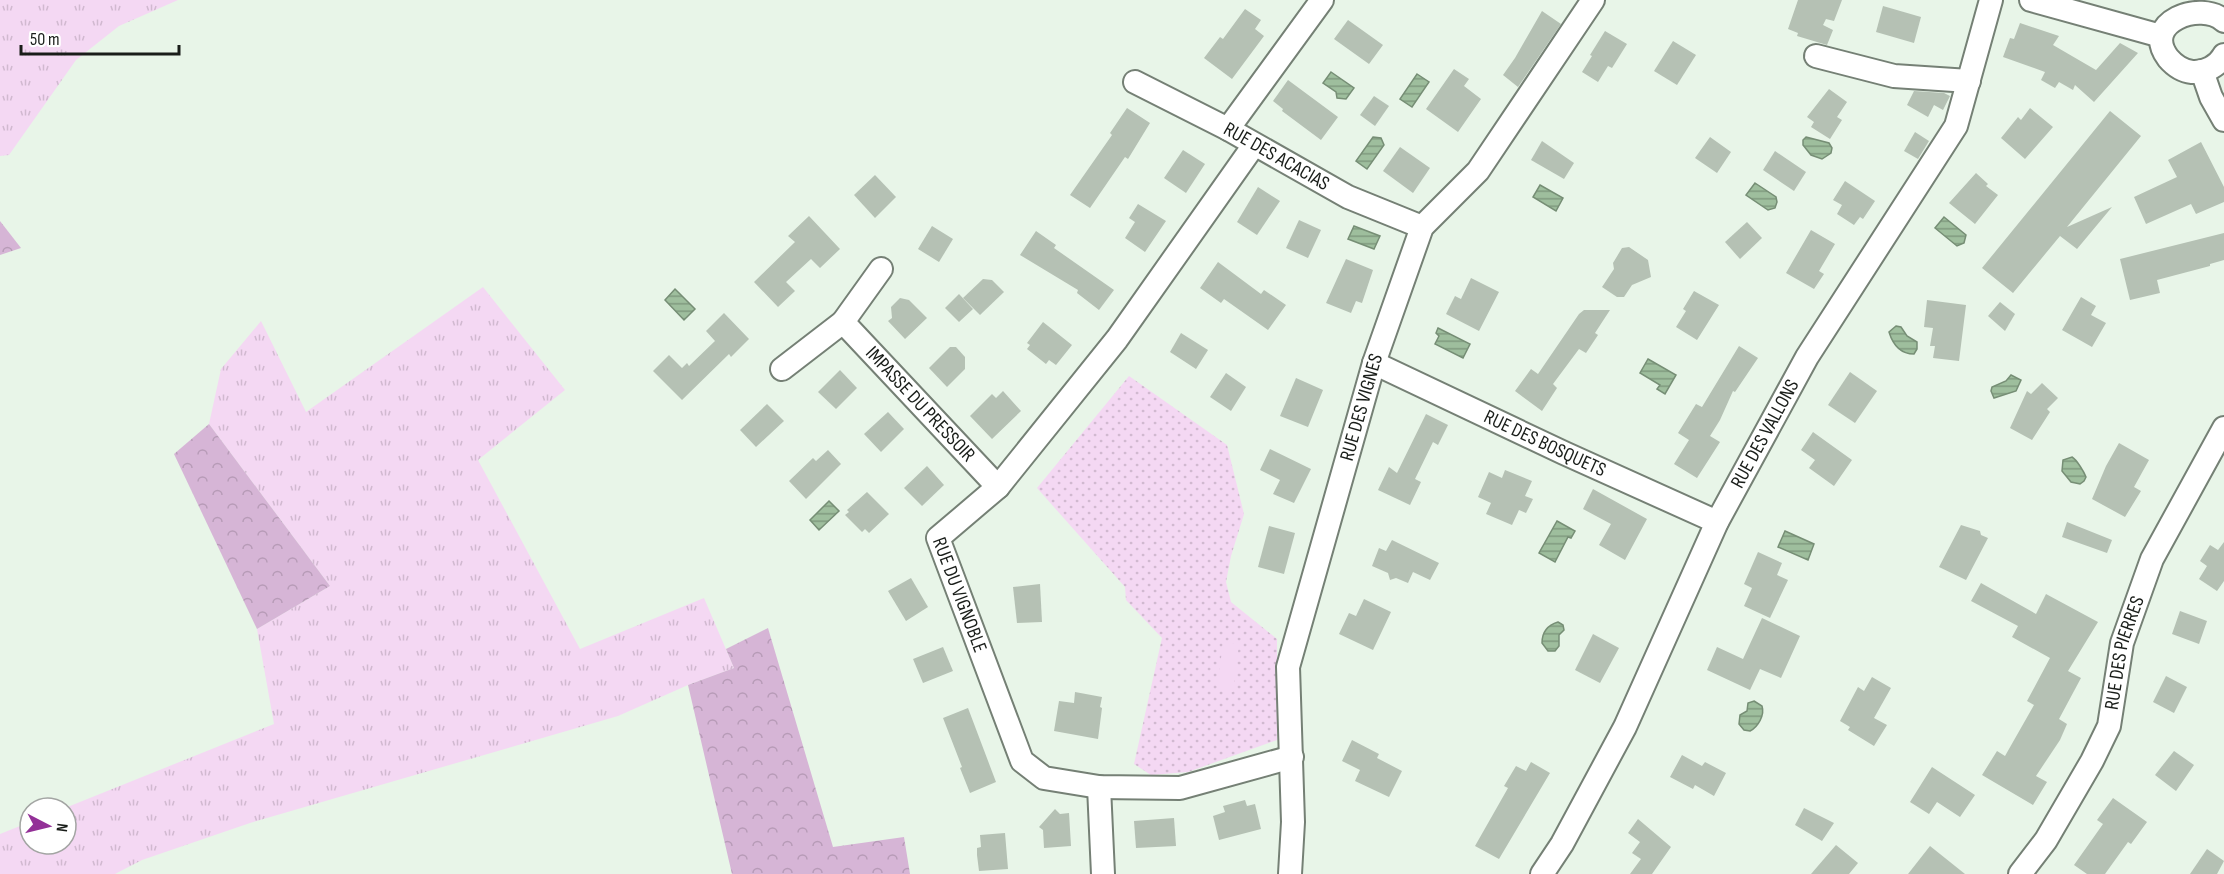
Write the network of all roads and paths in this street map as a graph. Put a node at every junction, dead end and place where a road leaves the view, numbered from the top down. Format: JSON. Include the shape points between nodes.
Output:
{"nodes":[{"id":1,"x":1322,"y":0,"type":"edge"},
{"id":2,"x":1593,"y":0,"type":"edge"},
{"id":3,"x":1991,"y":0,"type":"edge"},
{"id":4,"x":2031,"y":0,"type":"edge"},
{"id":5,"x":2203,"y":2,"type":"edge"},
{"id":6,"x":2224,"y":21,"type":"edge"},
{"id":7,"x":2162,"y":36,"type":"junction"},
{"id":8,"x":2224,"y":55,"type":"edge"},
{"id":9,"x":1816,"y":56,"type":"dead end"},
{"id":10,"x":2202,"y":71,"type":"junction"},
{"id":11,"x":1969,"y":81,"type":"junction"},
{"id":12,"x":1136,"y":82,"type":"dead end"},
{"id":13,"x":2224,"y":120,"type":"edge"},
{"id":14,"x":1228,"y":129,"type":"junction"},
{"id":15,"x":1254,"y":146,"type":"junction"},
{"id":16,"x":1422,"y":227,"type":"junction"},
{"id":17,"x":881,"y":269,"type":"dead end"},
{"id":18,"x":843,"y":322,"type":"junction"},
{"id":19,"x":1374,"y":363,"type":"junction"},
{"id":20,"x":782,"y":369,"type":"dead end"},
{"id":21,"x":2224,"y":428,"type":"edge"},
{"id":22,"x":998,"y":487,"type":"junction"},
{"id":23,"x":1717,"y":522,"type":"junction"},
{"id":24,"x":1292,"y":757,"type":"junction"},
{"id":25,"x":1099,"y":787,"type":"junction"},
{"id":26,"x":1103,"y":874,"type":"edge"},
{"id":27,"x":1290,"y":874,"type":"edge"},
{"id":28,"x":1542,"y":874,"type":"edge"},
{"id":29,"x":2019,"y":874,"type":"edge"}],
"edges":[{"from":1,"to":14,"type":"street"},
{"from":2,"to":16,"type":"street","name":"RUE DES VIGNES","via":[[1478,171]]},
{"from":3,"to":11,"type":"street","name":"RUE DES VALLONS"},
{"from":4,"to":7,"type":"street"},
{"from":5,"to":6,"type":"street"},
{"from":5,"to":7,"type":"street","via":[[2170,15]]},
{"from":7,"to":10,"type":"street","via":[[2163,46],[2174,64],[2192,72]]},
{"from":8,"to":10,"type":"street","via":[[2213,67]]},
{"from":9,"to":11,"type":"street","via":[[1894,76]]},
{"from":10,"to":13,"type":"street"},
{"from":11,"to":23,"type":"street","name":"RUE DES VALLONS","via":[[1956,126],[1807,357]]},
{"from":12,"to":14,"type":"street","name":"RUE DES ACACIAS"},
{"from":14,"to":15,"type":"street","name":"RUE DES ACACIAS"},
{"from":15,"to":16,"type":"street","name":"RUE DES ACACIAS","via":[[1348,197]]},
{"from":15,"to":22,"type":"street","name":"RUE DU VIGNOBLE","via":[[1117,339]]},
{"from":16,"to":19,"type":"street","name":"RUE DES VIGNES"},
{"from":17,"to":18,"type":"street"},
{"from":18,"to":20,"type":"street"},
{"from":18,"to":22,"type":"street","name":"IMPASSE DU PRESSOIR"},
{"from":19,"to":23,"type":"street","name":"RUE DES BOSQUETS"},
{"from":19,"to":24,"type":"street","name":"RUE DES VIGNES","via":[[1288,667]]},
{"from":21,"to":29,"type":"street","name":"RUE DES PIERRES","via":[[2152,559],[2122,643],[2109,726],[2046,840]]},
{"from":22,"to":25,"type":"street","name":"RUE DU VIGNOBLE","via":[[938,538],[1022,761],[1044,778]]},
{"from":23,"to":28,"type":"street","name":"RUE DES VALLONS","via":[[1625,726]]},
{"from":24,"to":25,"type":"street","name":"RUE DU VIGNOBLE","via":[[1180,788]]},
{"from":24,"to":27,"type":"street","name":"RUE DES VIGNES"},
{"from":25,"to":26,"type":"street"}]}
